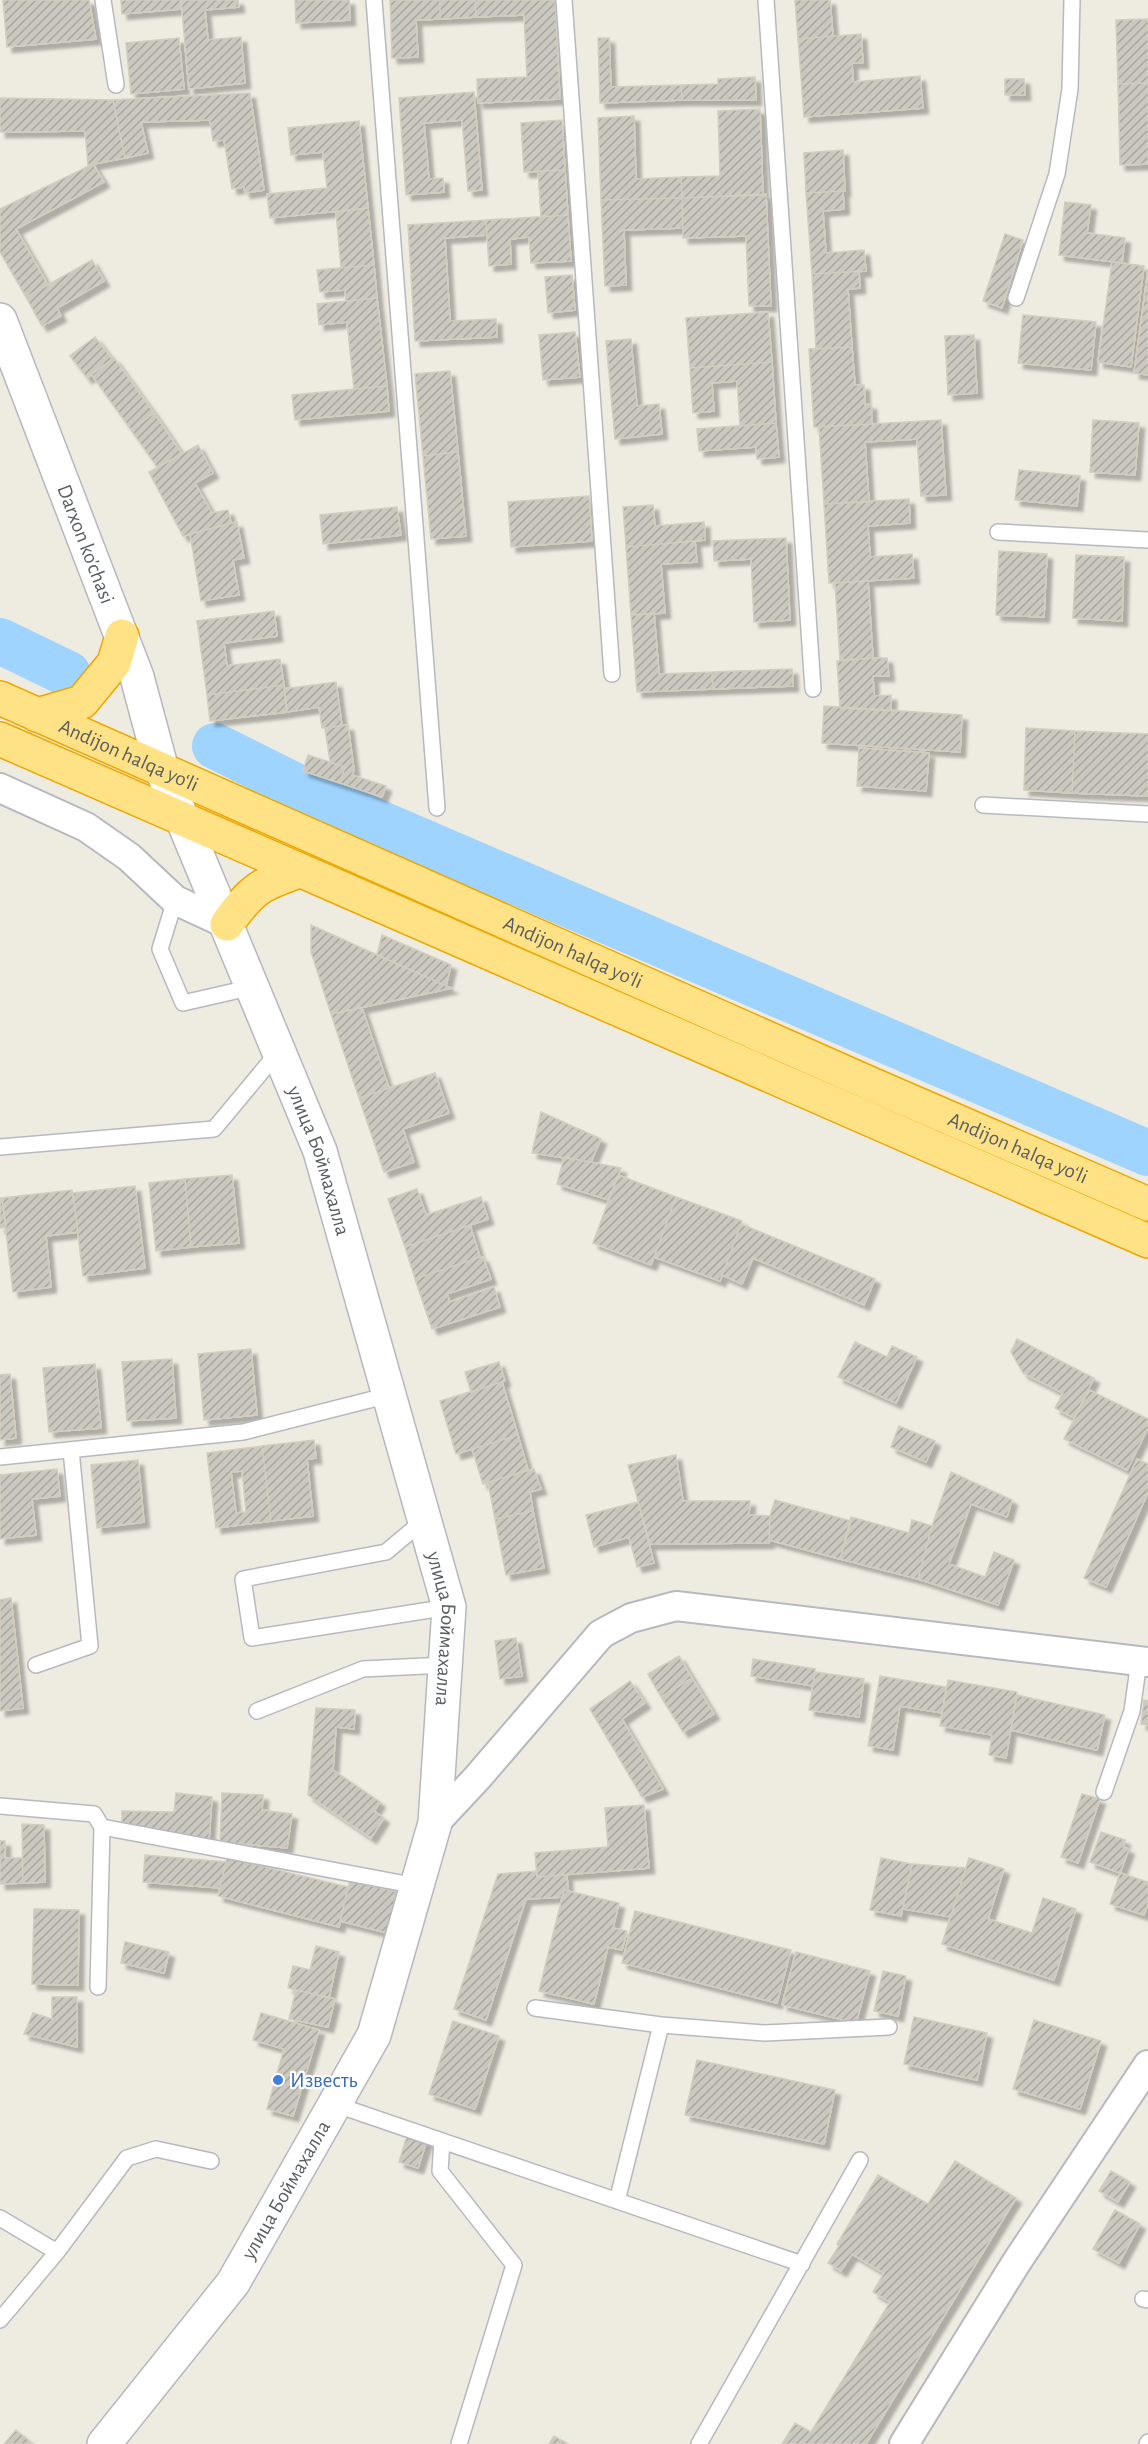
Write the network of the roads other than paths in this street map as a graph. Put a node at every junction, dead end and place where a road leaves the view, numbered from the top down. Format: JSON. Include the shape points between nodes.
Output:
{"nodes":[{"id":1,"x":103,"y":0,"type":"edge"},
{"id":2,"x":374,"y":0,"type":"edge"},
{"id":3,"x":564,"y":0,"type":"edge"},
{"id":4,"x":766,"y":0,"type":"edge"},
{"id":5,"x":1072,"y":0,"type":"edge"},
{"id":6,"x":116,"y":85,"type":"dead end"},
{"id":7,"x":1016,"y":298,"type":"dead end"},
{"id":8,"x":0,"y":320,"type":"edge"},
{"id":9,"x":998,"y":532,"type":"dead end"},
{"id":10,"x":1148,"y":540,"type":"edge"},
{"id":11,"x":122,"y":636,"type":"junction"},
{"id":12,"x":612,"y":674,"type":"dead end"},
{"id":13,"x":813,"y":689,"type":"dead end"},
{"id":14,"x":0,"y":698,"type":"edge"},
{"id":15,"x":37,"y":715,"type":"junction"},
{"id":16,"x":0,"y":739,"type":"edge"},
{"id":17,"x":162,"y":770,"type":"junction"},
{"id":18,"x":0,"y":788,"type":"edge"},
{"id":19,"x":983,"y":805,"type":"dead end"},
{"id":20,"x":437,"y":808,"type":"dead end"},
{"id":21,"x":1148,"y":814,"type":"edge"},
{"id":22,"x":184,"y":821,"type":"junction"},
{"id":23,"x":299,"y":871,"type":"junction"},
{"id":24,"x":175,"y":900,"type":"junction"},
{"id":25,"x":227,"y":924,"type":"junction"},
{"id":26,"x":254,"y":987,"type":"junction"},
{"id":27,"x":279,"y":1051,"type":"junction"},
{"id":28,"x":0,"y":1147,"type":"edge"},
{"id":29,"x":1148,"y":1204,"type":"edge"},
{"id":30,"x":1148,"y":1241,"type":"edge"},
{"id":31,"x":389,"y":1395,"type":"junction"},
{"id":32,"x":71,"y":1450,"type":"junction"},
{"id":33,"x":0,"y":1457,"type":"edge"},
{"id":34,"x":424,"y":1520,"type":"junction"},
{"id":35,"x":449,"y":1607,"type":"junction"},
{"id":36,"x":1143,"y":1661,"type":"edge"},
{"id":37,"x":36,"y":1665,"type":"dead end"},
{"id":38,"x":445,"y":1665,"type":"junction"},
{"id":39,"x":256,"y":1711,"type":"dead end"},
{"id":40,"x":1104,"y":1792,"type":"dead end"},
{"id":41,"x":0,"y":1806,"type":"edge"},
{"id":42,"x":435,"y":1823,"type":"junction"},
{"id":43,"x":102,"y":1827,"type":"junction"},
{"id":44,"x":417,"y":1886,"type":"junction"},
{"id":45,"x":98,"y":1987,"type":"dead end"},
{"id":46,"x":535,"y":2007,"type":"dead end"},
{"id":47,"x":661,"y":2025,"type":"junction"},
{"id":48,"x":889,"y":2027,"type":"dead end"},
{"id":49,"x":1148,"y":2065,"type":"edge"},
{"id":50,"x":334,"y":2104,"type":"junction"},
{"id":51,"x":442,"y":2141,"type":"junction"},
{"id":52,"x":860,"y":2160,"type":"dead end"},
{"id":53,"x":211,"y":2161,"type":"dead end"},
{"id":54,"x":616,"y":2200,"type":"junction"},
{"id":55,"x":0,"y":2218,"type":"edge"},
{"id":56,"x":57,"y":2252,"type":"junction"},
{"id":57,"x":802,"y":2264,"type":"junction"},
{"id":58,"x":0,"y":2320,"type":"edge"},
{"id":59,"x":104,"y":2444,"type":"edge"},
{"id":60,"x":459,"y":2444,"type":"edge"},
{"id":61,"x":699,"y":2444,"type":"edge"},
{"id":62,"x":904,"y":2444,"type":"edge"}],
"edges":[{"from":1,"to":6,"type":"lane"},
{"from":2,"to":20,"type":"lane"},
{"from":3,"to":12,"type":"lane"},
{"from":4,"to":13,"type":"lane"},
{"from":5,"to":7,"type":"lane","via":[[1070,89],[1057,174]]},
{"from":8,"to":11,"type":"main road","name":"Darxon ko'chasi"},
{"from":9,"to":10,"type":"lane"},
{"from":11,"to":15,"type":"highway","via":[[114,663],[82,702]]},
{"from":11,"to":17,"type":"main road","name":"Darxon ko'chasi"},
{"from":14,"to":15,"type":"highway","name":"Andijon halqa yo‘li"},
{"from":15,"to":17,"type":"highway","name":"Andijon halqa yo‘li"},
{"from":16,"to":22,"type":"highway","name":"Andijon halqa yo‘li"},
{"from":17,"to":22,"type":"main road","name":"улица Боймахалла"},
{"from":17,"to":29,"type":"highway","name":"Andijon halqa yo‘li"},
{"from":18,"to":24,"type":"street","via":[[86,827],[129,857]]},
{"from":19,"to":21,"type":"lane"},
{"from":22,"to":23,"type":"highway","name":"Andijon halqa yo‘li"},
{"from":22,"to":25,"type":"main road","name":"улица Боймахалла"},
{"from":23,"to":25,"type":"highway","via":[[264,883],[244,900]]},
{"from":23,"to":30,"type":"highway","name":"Andijon halqa yo‘li"},
{"from":24,"to":25,"type":"street"},
{"from":24,"to":26,"type":"lane","via":[[160,949],[183,1003]]},
{"from":25,"to":26,"type":"main road","name":"улица Боймахалла"},
{"from":26,"to":27,"type":"main road","name":"улица Боймахалла"},
{"from":27,"to":28,"type":"lane","via":[[214,1129]]},
{"from":27,"to":31,"type":"main road","name":"улица Боймахалла","via":[[320,1151]]},
{"from":31,"to":32,"type":"lane","via":[[243,1432]]},
{"from":31,"to":34,"type":"main road","name":"улица Боймахалла"},
{"from":32,"to":33,"type":"lane"},
{"from":32,"to":37,"type":"lane","via":[[90,1646]]},
{"from":34,"to":35,"type":"main road","name":"улица Боймахалла"},
{"from":34,"to":35,"type":"lane","via":[[386,1552],[243,1579],[252,1638]]},
{"from":35,"to":38,"type":"main road","name":"улица Боймахалла"},
{"from":36,"to":40,"type":"lane","via":[[1132,1711]]},
{"from":36,"to":42,"type":"street","via":[[676,1606],[631,1618],[601,1634]]},
{"from":38,"to":39,"type":"lane","via":[[363,1669]]},
{"from":38,"to":42,"type":"main road","name":"улица Боймахалла"},
{"from":41,"to":43,"type":"lane","via":[[94,1814]]},
{"from":42,"to":44,"type":"main road","name":"улица Боймахалла"},
{"from":43,"to":44,"type":"lane"},
{"from":43,"to":45,"type":"lane"},
{"from":44,"to":50,"type":"main road","name":"улица Боймахалла","via":[[374,2035]]},
{"from":46,"to":47,"type":"lane"},
{"from":47,"to":48,"type":"lane","via":[[765,2033]]},
{"from":47,"to":54,"type":"lane"},
{"from":49,"to":62,"type":"street"},
{"from":50,"to":51,"type":"lane"},
{"from":50,"to":59,"type":"main road","name":"улица Боймахалла","via":[[233,2283]]},
{"from":51,"to":54,"type":"lane"},
{"from":51,"to":60,"type":"lane","via":[[440,2171],[514,2265]]},
{"from":52,"to":57,"type":"lane"},
{"from":53,"to":56,"type":"lane","via":[[156,2149],[127,2158]]},
{"from":54,"to":57,"type":"lane"},
{"from":55,"to":56,"type":"lane"},
{"from":56,"to":58,"type":"lane"},
{"from":57,"to":61,"type":"lane"}]}
